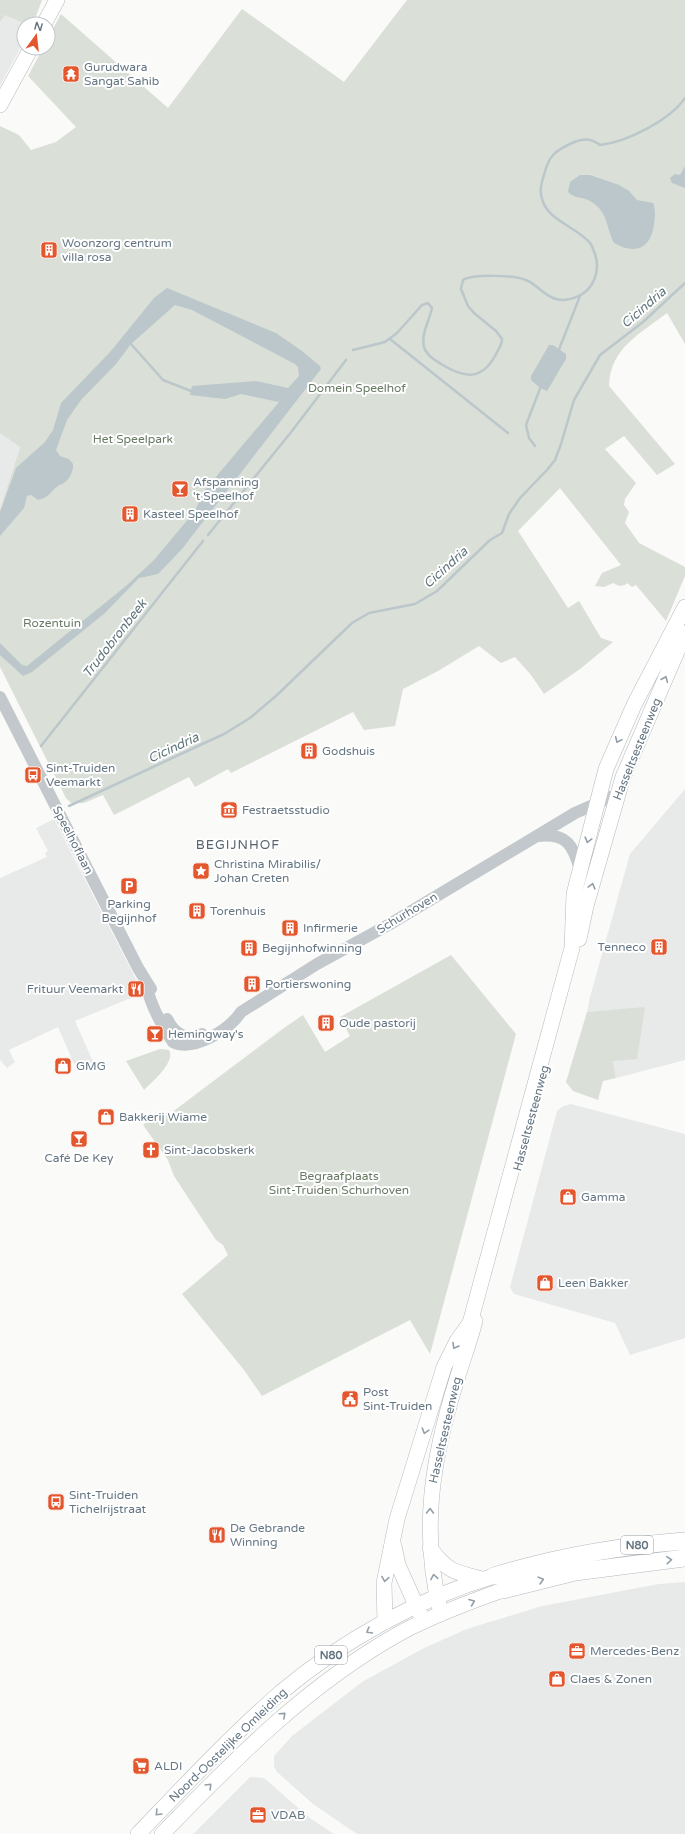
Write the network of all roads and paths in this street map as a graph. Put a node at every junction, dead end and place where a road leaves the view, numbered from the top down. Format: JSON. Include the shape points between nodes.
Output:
{"nodes":[{"id":1,"x":52,"y":0,"type":"edge"},
{"id":2,"x":57,"y":0,"type":"edge"},
{"id":3,"x":46,"y":16,"type":"edge"},
{"id":4,"x":48,"y":16,"type":"edge"},
{"id":5,"x":27,"y":56,"type":"edge"},
{"id":6,"x":0,"y":105,"type":"edge"},
{"id":7,"x":685,"y":607,"type":"edge"},
{"id":8,"x":685,"y":633,"type":"edge"},
{"id":9,"x":0,"y":697,"type":"edge"},
{"id":10,"x":618,"y":794,"type":"junction"},
{"id":11,"x":598,"y":802,"type":"junction"},
{"id":12,"x":535,"y":837,"type":"junction"},
{"id":13,"x":580,"y":870,"type":"junction"},
{"id":14,"x":181,"y":1040,"type":"joint"},
{"id":15,"x":685,"y":1540,"type":"edge"},
{"id":16,"x":393,"y":1541,"type":"junction"},
{"id":17,"x":430,"y":1547,"type":"junction"},
{"id":18,"x":685,"y":1558,"type":"edge"},
{"id":19,"x":488,"y":1578,"type":"junction"},
{"id":20,"x":503,"y":1590,"type":"joint"},
{"id":21,"x":437,"y":1596,"type":"junction"},
{"id":22,"x":416,"y":1606,"type":"junction"},
{"id":23,"x":441,"y":1614,"type":"junction"},
{"id":24,"x":385,"y":1622,"type":"junction"},
{"id":25,"x":424,"y":1622,"type":"junction"},
{"id":26,"x":138,"y":1834,"type":"edge"},
{"id":27,"x":162,"y":1834,"type":"edge"}],
"edges":[{"from":1,"to":3,"type":"main road"},
{"from":2,"to":4,"type":"main road"},
{"from":5,"to":6,"type":"main road"},
{"from":7,"to":11,"type":"main road","name":"Hasseltsesteenweg","one_way":true,"via":[[618,740],[604,775]]},
{"from":10,"to":8,"type":"main road","name":"Hasseltsesteenweg","one_way":true},
{"from":9,"to":14,"type":"street","name":"Speelhoflaan","via":[[146,983]]},
{"from":10,"to":11,"type":"street","name":"Schurhoven"},
{"from":17,"to":10,"type":"main road","name":"Hasseltsesteenweg","one_way":true,"via":[[430,1504],[440,1441],[456,1379],[469,1346]]},
{"from":11,"to":12,"type":"street","name":"Schurhoven"},
{"from":11,"to":13,"type":"main road","name":"Hasseltsesteenweg","one_way":true},
{"from":12,"to":13,"type":"street","via":[[555,835],[565,841],[574,851]]},
{"from":12,"to":14,"type":"street","name":"Schurhoven","via":[[390,924],[317,964],[207,1032]]},
{"from":13,"to":16,"type":"main road","name":"Hasseltsesteenweg","one_way":true,"via":[[574,894],[572,948],[470,1322],[444,1368],[408,1483]]},
{"from":15,"to":19,"type":"highway","number":"N80","via":[[590,1552]]},
{"from":16,"to":22,"type":"main road","name":"Hasseltsesteenweg","via":[[398,1565]]},
{"from":16,"to":24,"type":"main road","name":"Hasseltsesteenweg","one_way":true,"via":[[384,1583]]},
{"from":17,"to":19,"type":"main road","via":[[448,1568],[456,1573]]},
{"from":21,"to":17,"type":"main road","name":"Hasseltsesteenweg","one_way":true},
{"from":20,"to":18,"type":"highway","number":"N80","one_way":true,"via":[[575,1572]]},
{"from":19,"to":21,"type":"main road","name":"Noord-Oostelijke Omleiding","number":"N80"},
{"from":23,"to":20,"type":"main road","name":"Noord-Oostelijke Omleiding","number":"N80","one_way":true},
{"from":21,"to":22,"type":"main road","name":"Noord-Oostelijke Omleiding","number":"N80"},
{"from":21,"to":23,"type":"main road","name":"Hasseltsesteenweg"},
{"from":22,"to":24,"type":"main road","name":"Noord-Oostelijke Omleiding","number":"N80"},
{"from":22,"to":25,"type":"main road","name":"Hasseltsesteenweg"},
{"from":23,"to":25,"type":"main road","name":"Noord-Oostelijke Omleiding","number":"N80"},
{"from":24,"to":26,"type":"main road","name":"Noord-Oostelijke Omleiding","number":"N80","one_way":true,"via":[[334,1653],[281,1693],[209,1761]]},
{"from":27,"to":25,"type":"main road","name":"Noord-Oostelijke Omleiding","number":"N80","one_way":true,"via":[[226,1768],[292,1707],[359,1658]]}]}
